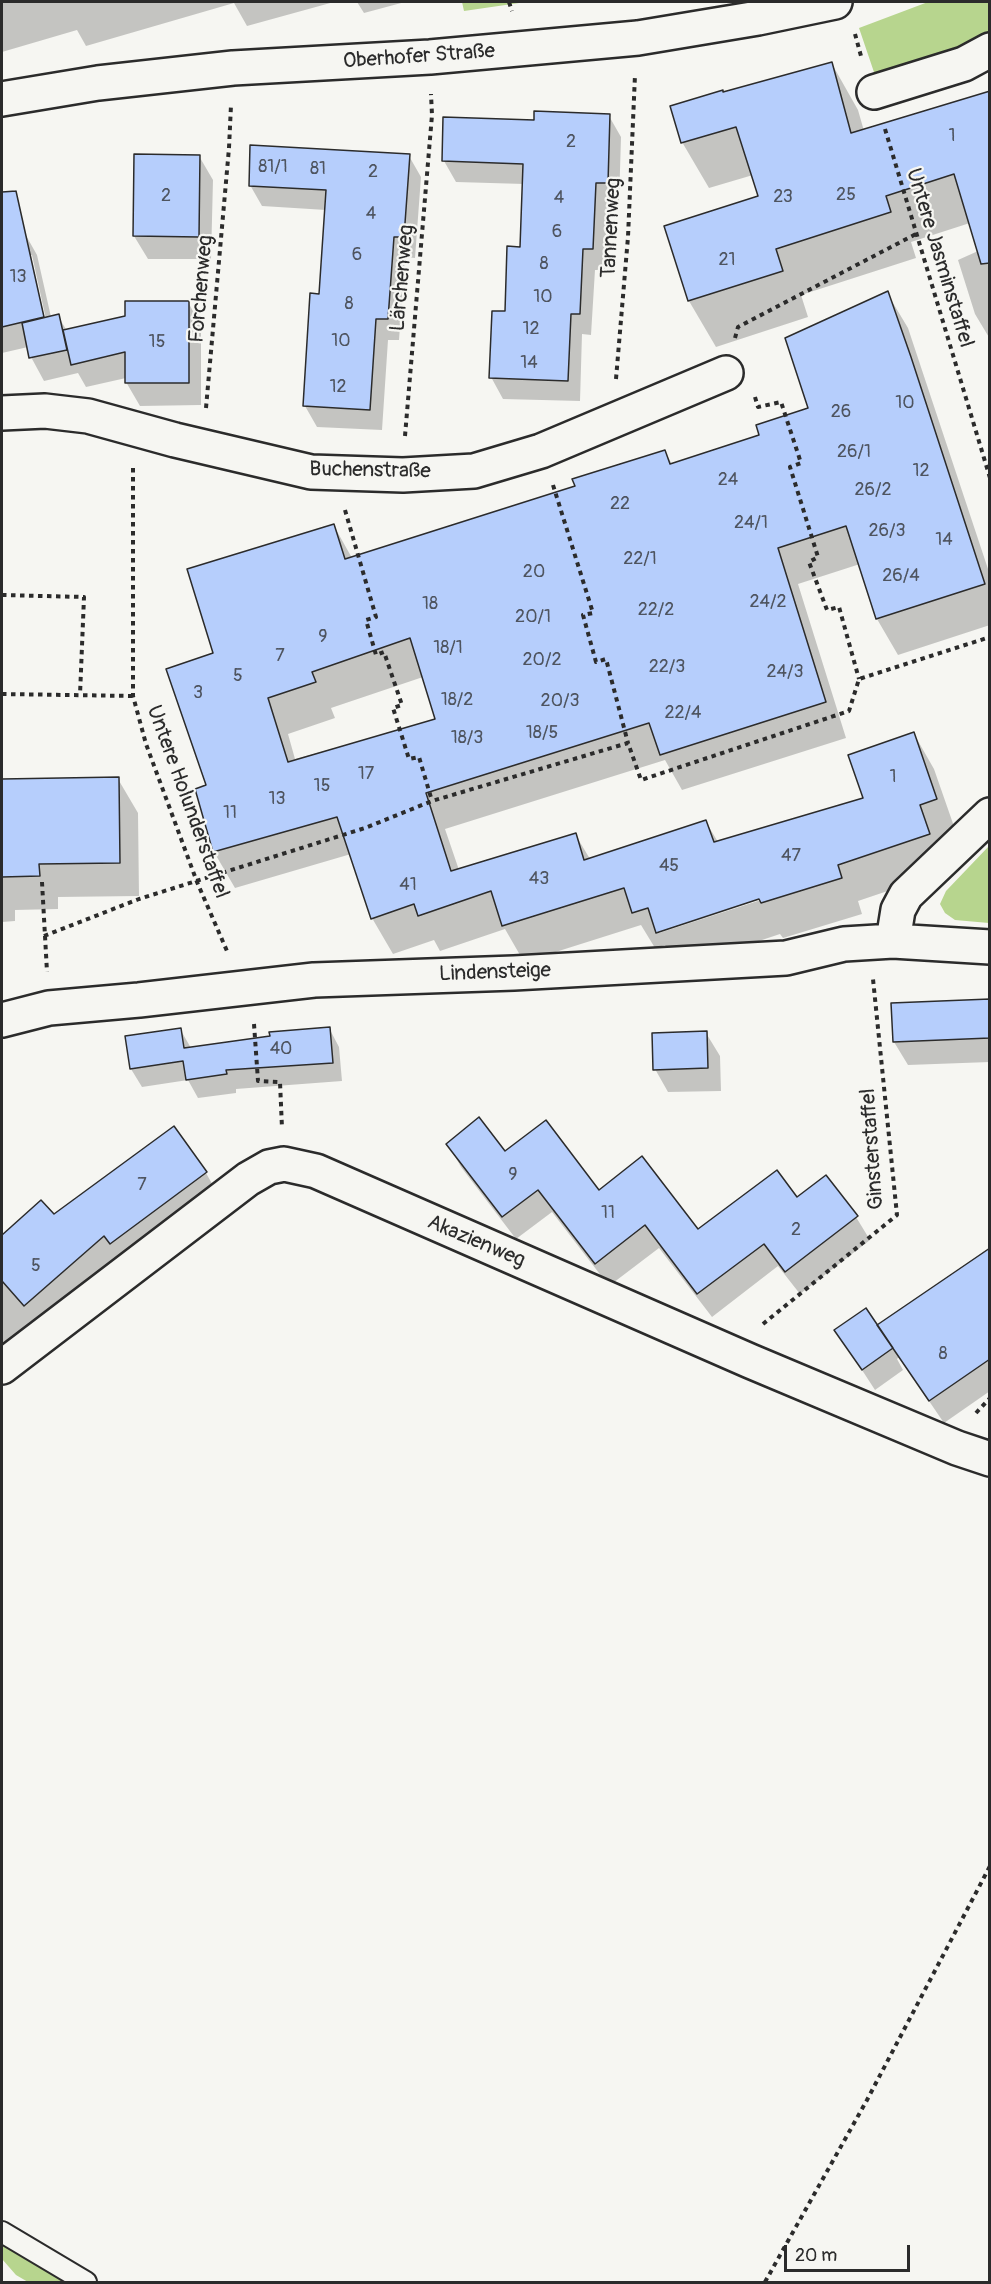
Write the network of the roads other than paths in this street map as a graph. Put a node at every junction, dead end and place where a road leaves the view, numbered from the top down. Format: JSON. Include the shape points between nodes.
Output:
{"nodes":[{"id":1,"x":835,"y":2,"type":"edge"},
{"id":2,"x":990,"y":50,"type":"edge"},
{"id":3,"x":874,"y":92,"type":"road end"},
{"id":4,"x":2,"y":99,"type":"edge"},
{"id":5,"x":726,"y":373,"type":"road end"},
{"id":6,"x":2,"y":413,"type":"edge"},
{"id":7,"x":990,"y":815,"type":"edge"},
{"id":8,"x":893,"y":941,"type":"junction"},
{"id":9,"x":990,"y":947,"type":"edge"},
{"id":10,"x":2,"y":1020,"type":"edge"},
{"id":11,"x":2,"y":1367,"type":"edge"},
{"id":12,"x":990,"y":1459,"type":"edge"},
{"id":13,"x":2,"y":2232,"type":"edge"},
{"id":14,"x":86,"y":2283,"type":"edge"}],
"edges":[{"from":1,"to":4,"type":"street","name":"Oberhofer Straße","via":[[638,38],[430,57],[233,68],[98,82]]},
{"from":2,"to":3,"type":"street","via":[[964,64]]},
{"from":5,"to":6,"type":"street","name":"Buchenstraße","via":[[541,452],[474,471],[403,475],[311,472],[88,416],[45,411]]},
{"from":7,"to":8,"type":"street","via":[[906,895],[898,910]]},
{"from":8,"to":9,"type":"street","name":"Lindensteige"},
{"from":8,"to":10,"type":"street","name":"Lindensteige","via":[[844,944],[786,958],[314,980],[49,1008]]},
{"from":11,"to":12,"type":"street","name":"Akazienweg","via":[[248,1179],[284,1164],[316,1171],[750,1361]]},
{"from":13,"to":14,"type":"lane"}]}
